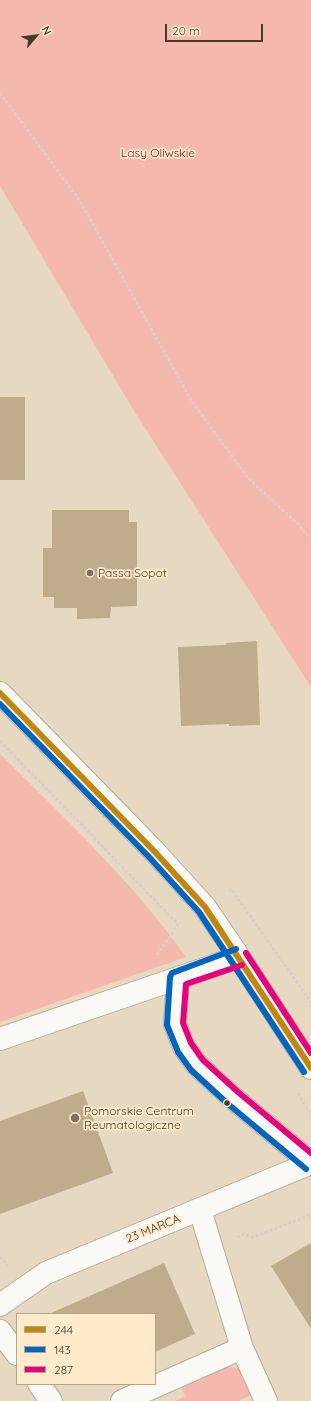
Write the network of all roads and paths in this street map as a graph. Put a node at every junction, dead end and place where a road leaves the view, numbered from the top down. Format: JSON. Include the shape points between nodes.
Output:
{"nodes":[{"id":1,"x":0,"y":93,"type":"edge"},
{"id":2,"x":311,"y":539,"type":"edge"},
{"id":3,"x":0,"y":693,"type":"edge"},
{"id":4,"x":0,"y":741,"type":"edge"},
{"id":5,"x":231,"y":889,"type":"dead end"},
{"id":6,"x":178,"y":924,"type":"dead end"},
{"id":7,"x":239,"y":957,"type":"junction"},
{"id":8,"x":178,"y":978,"type":"junction"},
{"id":9,"x":311,"y":1002,"type":"edge"},
{"id":10,"x":0,"y":1039,"type":"edge"},
{"id":11,"x":311,"y":1068,"type":"edge"},
{"id":12,"x":311,"y":1163,"type":"edge"},
{"id":13,"x":200,"y":1210,"type":"junction"},
{"id":14,"x":311,"y":1215,"type":"edge"},
{"id":15,"x":210,"y":1245,"type":"junction"},
{"id":16,"x":0,"y":1305,"type":"edge"},
{"id":17,"x":0,"y":1331,"type":"edge"},
{"id":18,"x":242,"y":1348,"type":"junction"},
{"id":19,"x":16,"y":1353,"type":"edge"},
{"id":20,"x":40,"y":1385,"type":"edge"},
{"id":21,"x":51,"y":1401,"type":"edge"},
{"id":22,"x":122,"y":1401,"type":"edge"},
{"id":23,"x":266,"y":1401,"type":"edge"}],
"edges":[{"from":1,"to":2,"type":"path","via":[[80,201],[191,400],[248,478]]},
{"from":3,"to":7,"type":"street","via":[[205,907]]},
{"from":4,"to":6,"type":"path"},
{"from":5,"to":9,"type":"path"},
{"from":7,"to":8,"type":"street"},
{"from":7,"to":11,"type":"street"},
{"from":8,"to":10,"type":"street"},
{"from":8,"to":12,"type":"street","name":"23 MARCA","via":[[175,1024],[184,1047],[197,1064],[233,1098]]},
{"from":12,"to":13,"type":"street","name":"23 MARCA"},
{"from":13,"to":15,"type":"street"},
{"from":13,"to":16,"type":"street","name":"23 MARCA","via":[[46,1273]]},
{"from":14,"to":15,"type":"path","via":[[253,1237],[244,1234]]},
{"from":15,"to":18,"type":"street"},
{"from":17,"to":19,"type":"street"},
{"from":18,"to":22,"type":"street"},
{"from":18,"to":23,"type":"street"},
{"from":20,"to":21,"type":"street"}]}
